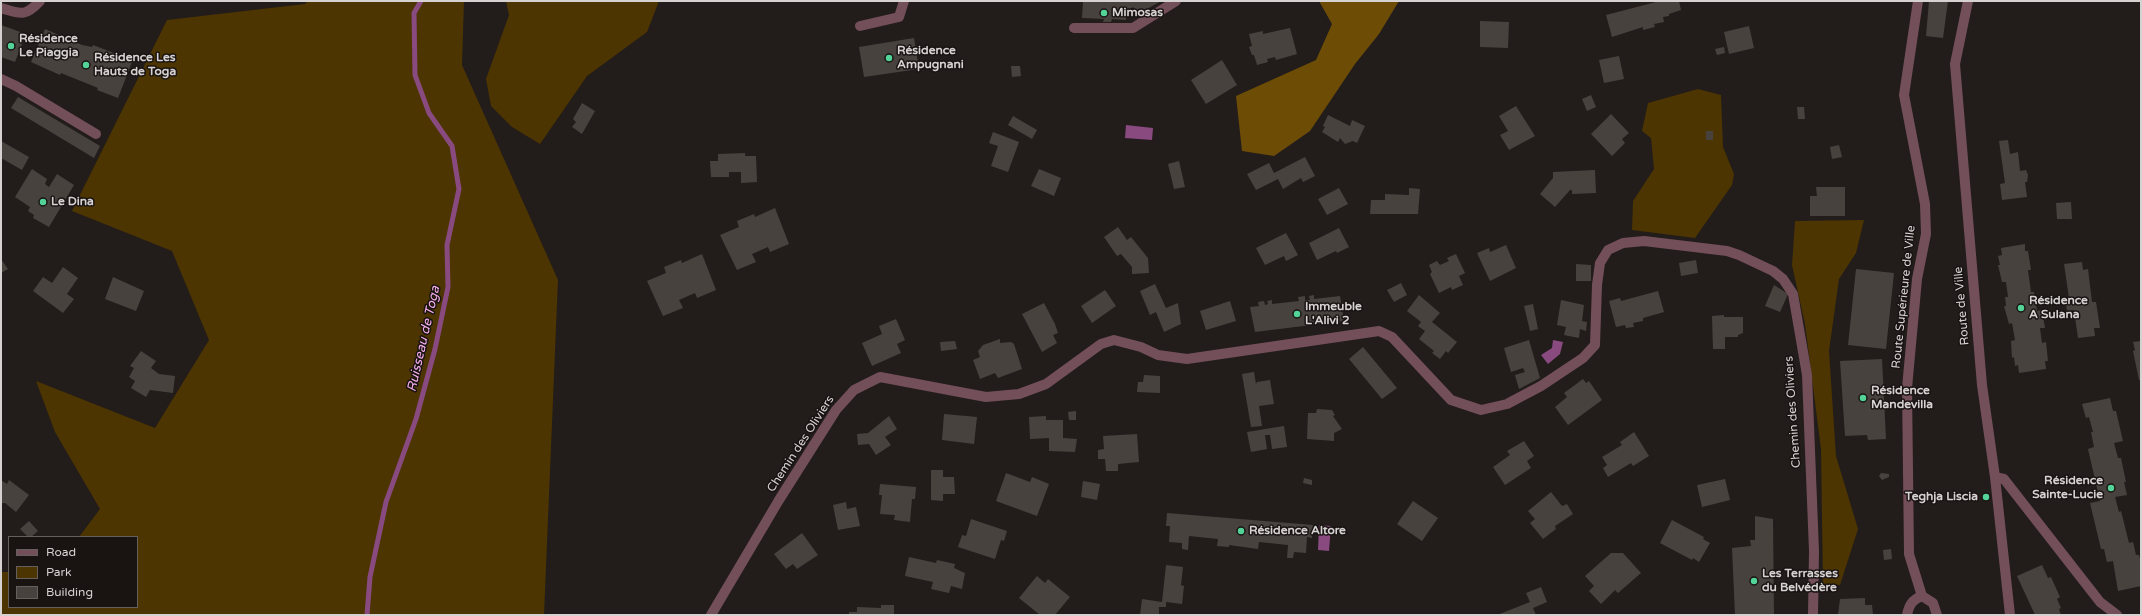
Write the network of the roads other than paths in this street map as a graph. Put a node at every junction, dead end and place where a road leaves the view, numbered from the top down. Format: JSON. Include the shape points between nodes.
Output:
{"nodes":[{"id":1,"x":40,"y":1,"type":"edge"},
{"id":2,"x":904,"y":1,"type":"edge"},
{"id":3,"x":1176,"y":1,"type":"edge"},
{"id":4,"x":1918,"y":1,"type":"edge"},
{"id":5,"x":1968,"y":1,"type":"edge"},
{"id":6,"x":1,"y":8,"type":"edge"},
{"id":7,"x":860,"y":26,"type":"dead end"},
{"id":8,"x":1074,"y":28,"type":"dead end"},
{"id":9,"x":1,"y":79,"type":"edge"},
{"id":10,"x":96,"y":134,"type":"dead end"},
{"id":11,"x":1995,"y":477,"type":"junction"},
{"id":12,"x":1922,"y":596,"type":"junction"},
{"id":13,"x":2009,"y":612,"type":"edge"},
{"id":14,"x":711,"y":615,"type":"edge"},
{"id":15,"x":1813,"y":615,"type":"edge"},
{"id":16,"x":1907,"y":615,"type":"edge"},
{"id":17,"x":1937,"y":615,"type":"edge"},
{"id":18,"x":2117,"y":615,"type":"edge"}],
"edges":[{"from":1,"to":6,"type":"street","via":[[31,11],[21,14]]},
{"from":2,"to":7,"type":"street","via":[[899,17]]},
{"from":3,"to":8,"type":"street","via":[[1133,28]]},
{"from":4,"to":12,"type":"street","name":"Route Supérieure de Ville","via":[[1904,95],[1925,204],[1926,234],[1917,279],[1907,388],[1909,554]]},
{"from":5,"to":11,"type":"street","name":"Route de Ville","via":[[1955,64],[1982,385]]},
{"from":9,"to":10,"type":"street"},
{"from":11,"to":13,"type":"street","name":"Route de Ville"},
{"from":11,"to":18,"type":"street","via":[[2004,479],[2100,602]]},
{"from":12,"to":16,"type":"street","via":[[1914,599]]},
{"from":12,"to":17,"type":"street","via":[[1933,603]]},
{"from":14,"to":15,"type":"street","name":"Chemin des Oliviers","via":[[836,410],[854,390],[880,377],[986,397],[1019,394],[1046,384],[1101,344],[1114,340],[1141,347],[1158,355],[1187,359],[1379,331],[1392,337],[1451,400],[1481,410],[1507,404],[1541,386],[1583,358],[1594,345],[1596,286],[1600,263],[1608,250],[1623,243],[1644,241],[1727,251],[1739,255],[1773,271],[1794,294],[1807,376],[1814,551]]}]}
